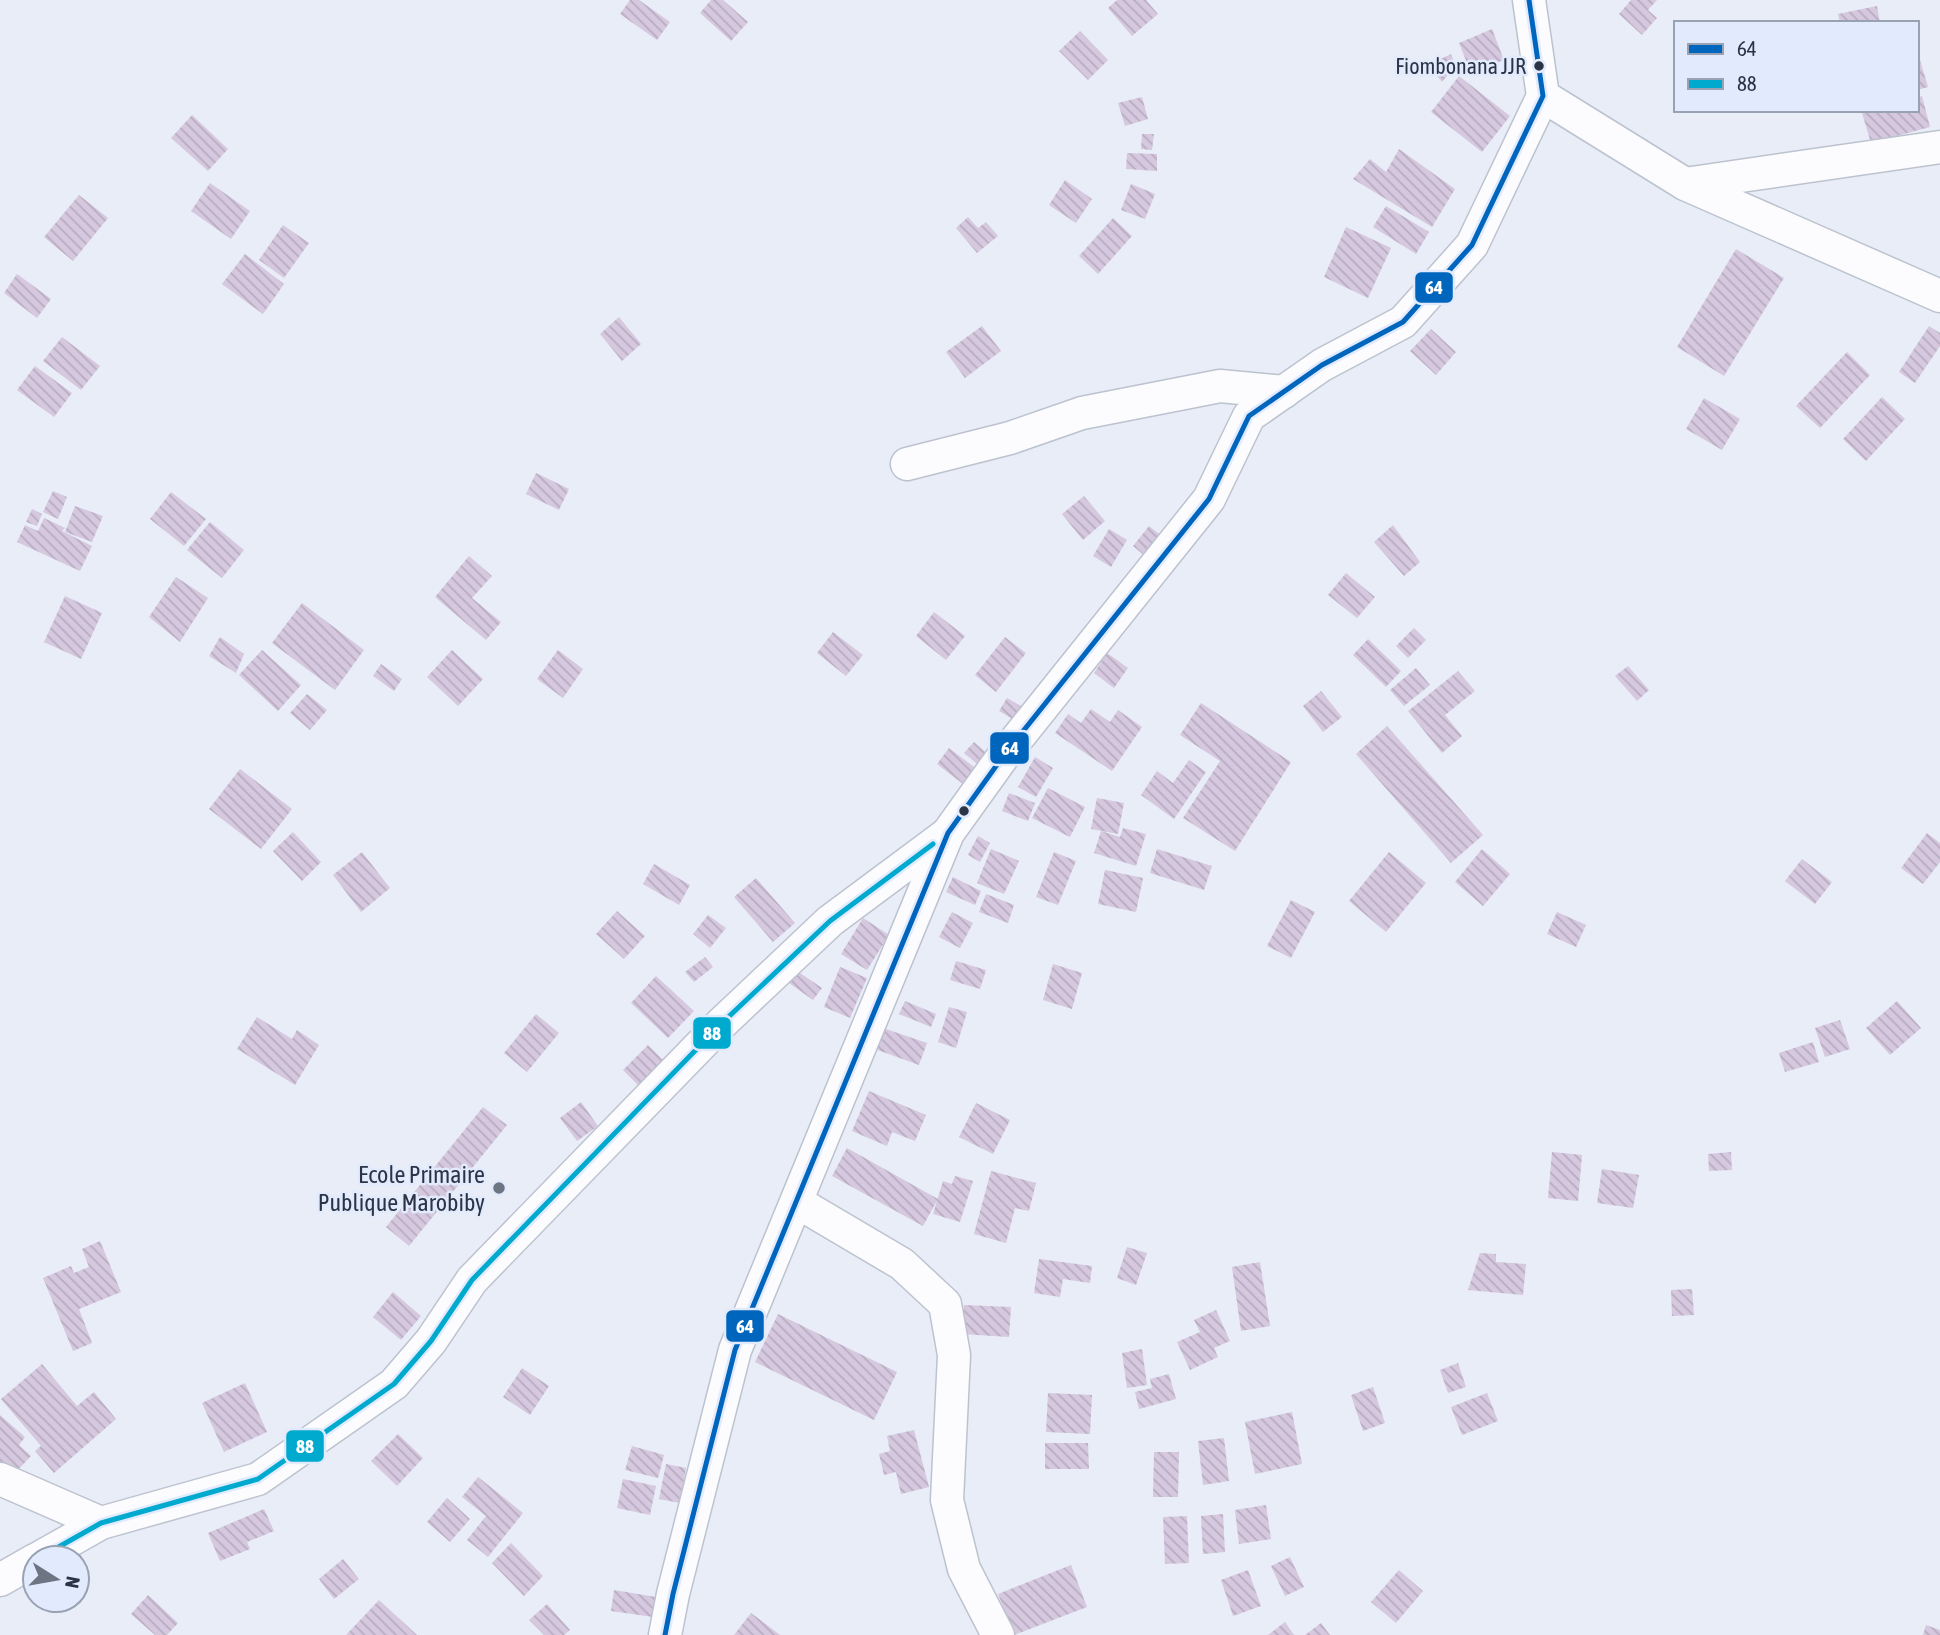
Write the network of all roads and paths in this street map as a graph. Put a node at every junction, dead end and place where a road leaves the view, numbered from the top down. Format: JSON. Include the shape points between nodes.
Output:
{"nodes":[{"id":1,"x":1529,"y":0,"type":"edge"},
{"id":2,"x":1543,"y":96,"type":"junction"},
{"id":3,"x":1940,"y":147,"type":"edge"},
{"id":4,"x":1685,"y":184,"type":"junction"},
{"id":5,"x":1940,"y":296,"type":"edge"},
{"id":6,"x":1284,"y":392,"type":"junction"},
{"id":7,"x":907,"y":464,"type":"dead end"},
{"id":8,"x":948,"y":833,"type":"junction"},
{"id":9,"x":797,"y":1202,"type":"junction"},
{"id":10,"x":0,"y":1479,"type":"edge"},
{"id":11,"x":100,"y":1524,"type":"junction"},
{"id":12,"x":64,"y":1544,"type":"edge"},
{"id":13,"x":21,"y":1568,"type":"edge"},
{"id":14,"x":0,"y":1580,"type":"edge"},
{"id":15,"x":665,"y":1635,"type":"edge"},
{"id":16,"x":998,"y":1635,"type":"edge"}],
"edges":[{"from":1,"to":2,"type":"street"},
{"from":2,"to":4,"type":"street"},
{"from":2,"to":6,"type":"street","via":[[1472,246],[1403,322],[1322,365]]},
{"from":3,"to":4,"type":"street"},
{"from":4,"to":5,"type":"street"},
{"from":6,"to":7,"type":"street","via":[[1220,386],[1082,413],[1010,438]]},
{"from":6,"to":8,"type":"street","via":[[1249,416],[1209,499],[1004,755]]},
{"from":8,"to":9,"type":"street"},
{"from":8,"to":11,"type":"street","via":[[830,920],[722,1023],[472,1280],[431,1341],[394,1384],[258,1479]]},
{"from":9,"to":15,"type":"street","via":[[735,1350]]},
{"from":9,"to":16,"type":"street","via":[[902,1265],[945,1304],[954,1355],[947,1500],[964,1569]]},
{"from":10,"to":11,"type":"street"},
{"from":11,"to":12,"type":"street"},
{"from":13,"to":14,"type":"street"}]}
